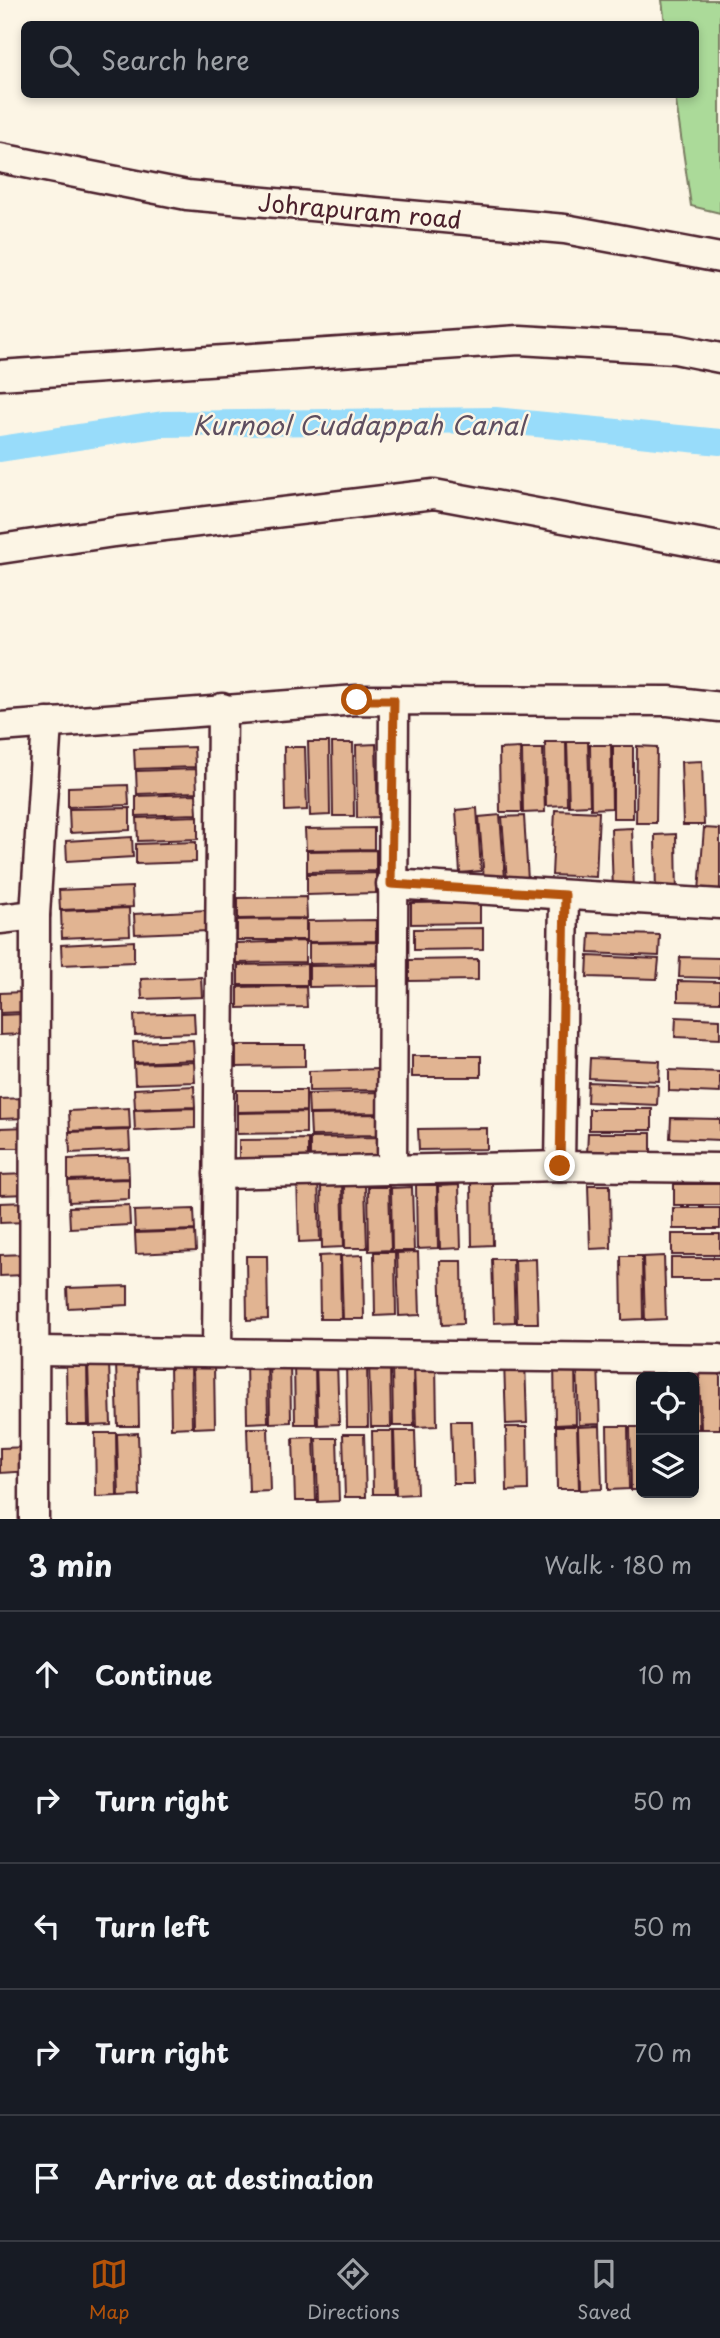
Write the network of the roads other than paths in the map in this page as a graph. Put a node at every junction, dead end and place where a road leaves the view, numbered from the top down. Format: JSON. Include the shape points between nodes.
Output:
{"nodes":[{"id":1,"x":0,"y":158,"type":"edge"},
{"id":2,"x":720,"y":258,"type":"edge"},
{"id":3,"x":720,"y":358,"type":"edge"},
{"id":4,"x":0,"y":375,"type":"edge"},
{"id":5,"x":720,"y":547,"type":"edge"},
{"id":6,"x":0,"y":549,"type":"edge"},
{"id":7,"x":394,"y":700,"type":"junction"},
{"id":8,"x":720,"y":707,"type":"edge"},
{"id":9,"x":222,"y":708,"type":"junction"},
{"id":10,"x":47,"y":723,"type":"junction"},
{"id":11,"x":0,"y":727,"type":"edge"},
{"id":12,"x":391,"y":884,"type":"junction"},
{"id":13,"x":565,"y":895,"type":"junction"},
{"id":14,"x":720,"y":904,"type":"edge"},
{"id":15,"x":35,"y":915,"type":"junction"},
{"id":16,"x":0,"y":919,"type":"edge"},
{"id":17,"x":560,"y":1166,"type":"junction"},
{"id":18,"x":720,"y":1168,"type":"edge"},
{"id":19,"x":392,"y":1170,"type":"junction"},
{"id":20,"x":218,"y":1174,"type":"junction"},
{"id":21,"x":36,"y":1351,"type":"junction"},
{"id":22,"x":217,"y":1353,"type":"junction"},
{"id":23,"x":720,"y":1359,"type":"edge"},
{"id":24,"x":34,"y":1519,"type":"edge"}],
"edges":[{"from":1,"to":2,"type":"street","name":"Johrapuram road","via":[[187,195],[565,229]]},
{"from":3,"to":4,"type":"street","via":[[675,349],[519,340]]},
{"from":5,"to":6,"type":"street","via":[[434,494]]},
{"from":7,"to":8,"type":"street","via":[[669,701]]},
{"from":7,"to":9,"type":"street"},
{"from":7,"to":12,"type":"street"},
{"from":9,"to":10,"type":"street"},
{"from":9,"to":20,"type":"street"},
{"from":10,"to":11,"type":"street"},
{"from":10,"to":15,"type":"street"},
{"from":12,"to":13,"type":"street"},
{"from":12,"to":19,"type":"street"},
{"from":13,"to":14,"type":"street"},
{"from":13,"to":17,"type":"street"},
{"from":15,"to":16,"type":"street"},
{"from":15,"to":21,"type":"street"},
{"from":17,"to":18,"type":"street"},
{"from":17,"to":19,"type":"street"},
{"from":19,"to":20,"type":"street"},
{"from":20,"to":22,"type":"street"},
{"from":21,"to":22,"type":"street"},
{"from":21,"to":24,"type":"street"},
{"from":22,"to":23,"type":"street"}]}
